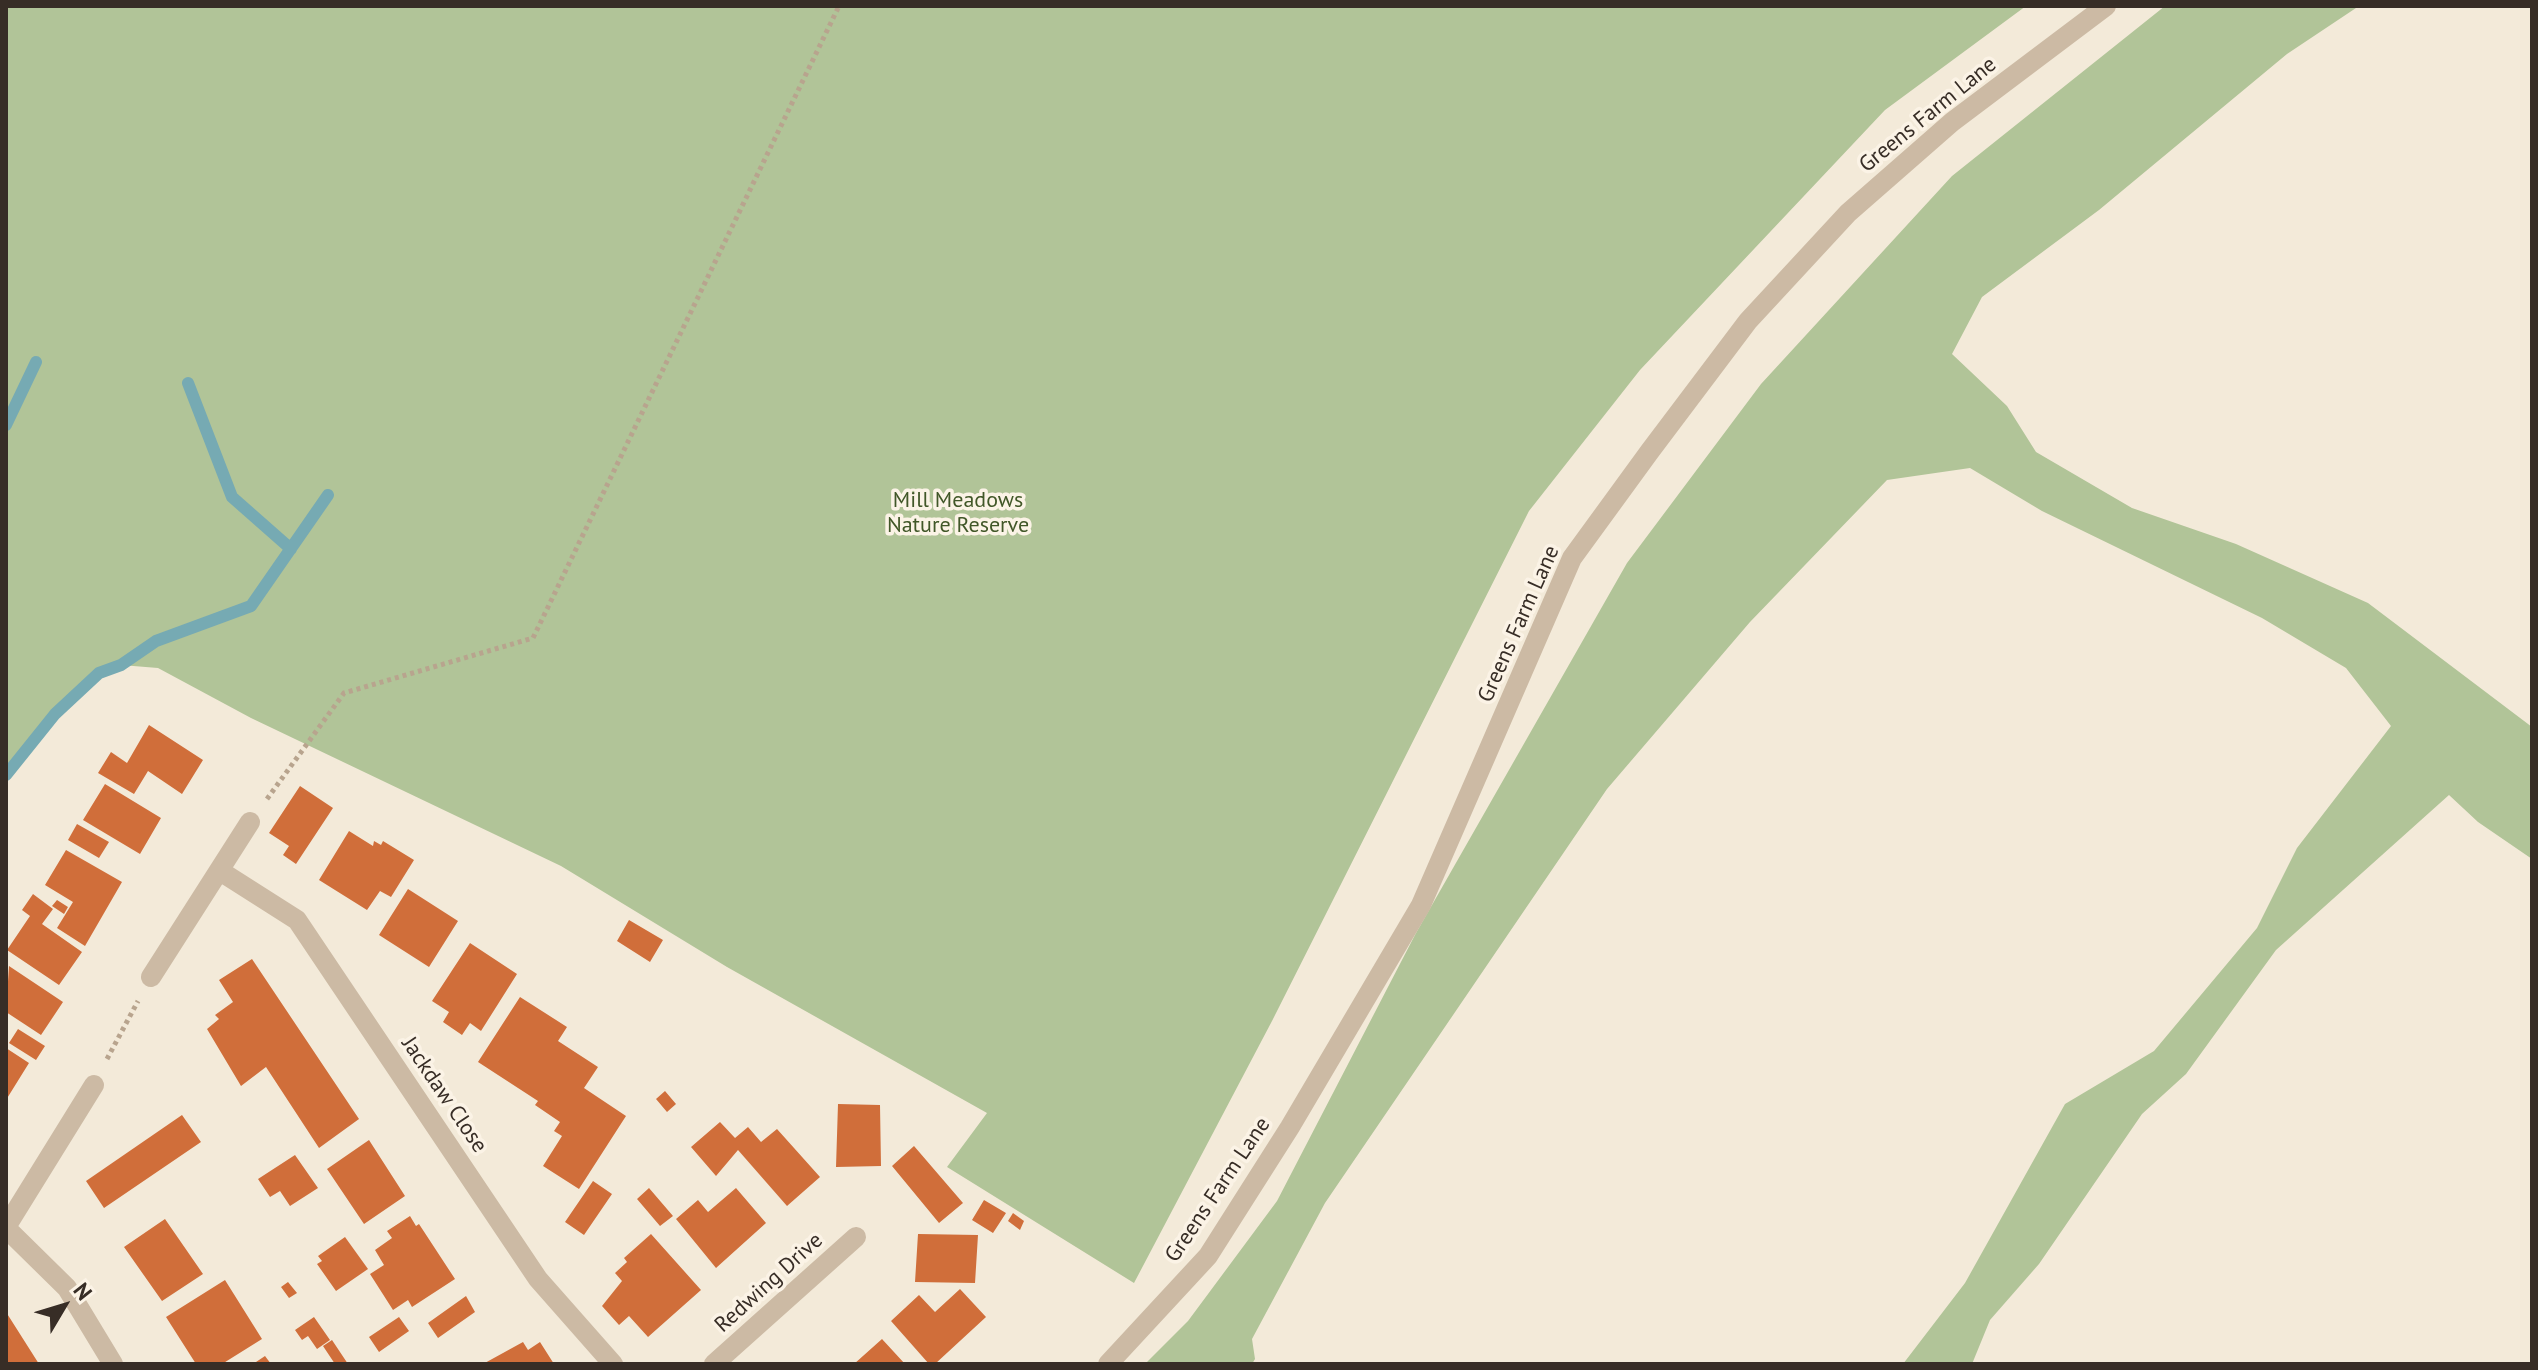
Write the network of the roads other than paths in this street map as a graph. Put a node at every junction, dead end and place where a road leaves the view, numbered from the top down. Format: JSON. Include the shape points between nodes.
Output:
{"nodes":[{"id":1,"x":2106,"y":6,"type":"edge"},
{"id":2,"x":250,"y":822,"type":"road end"},
{"id":3,"x":220,"y":871,"type":"junction"},
{"id":4,"x":151,"y":977,"type":"road end"},
{"id":5,"x":94,"y":1085,"type":"road end"},
{"id":6,"x":6,"y":1227,"type":"edge"},
{"id":7,"x":856,"y":1237,"type":"dead end"},
{"id":8,"x":113,"y":1364,"type":"edge"},
{"id":9,"x":613,"y":1364,"type":"edge"},
{"id":10,"x":714,"y":1364,"type":"edge"},
{"id":11,"x":1108,"y":1364,"type":"edge"}],
"edges":[{"from":1,"to":11,"type":"street","name":"Greens Farm Lane","via":[[1952,122],[1848,213],[1748,321],[1650,451],[1572,558],[1421,905],[1290,1127],[1208,1256]]},
{"from":2,"to":3,"type":"street"},
{"from":3,"to":4,"type":"street"},
{"from":3,"to":9,"type":"street","name":"Jackdaw Close","via":[[297,920],[538,1279]]},
{"from":5,"to":6,"type":"street"},
{"from":6,"to":8,"type":"street","via":[[67,1288]]},
{"from":7,"to":10,"type":"street","name":"Redwing Drive"}]}
